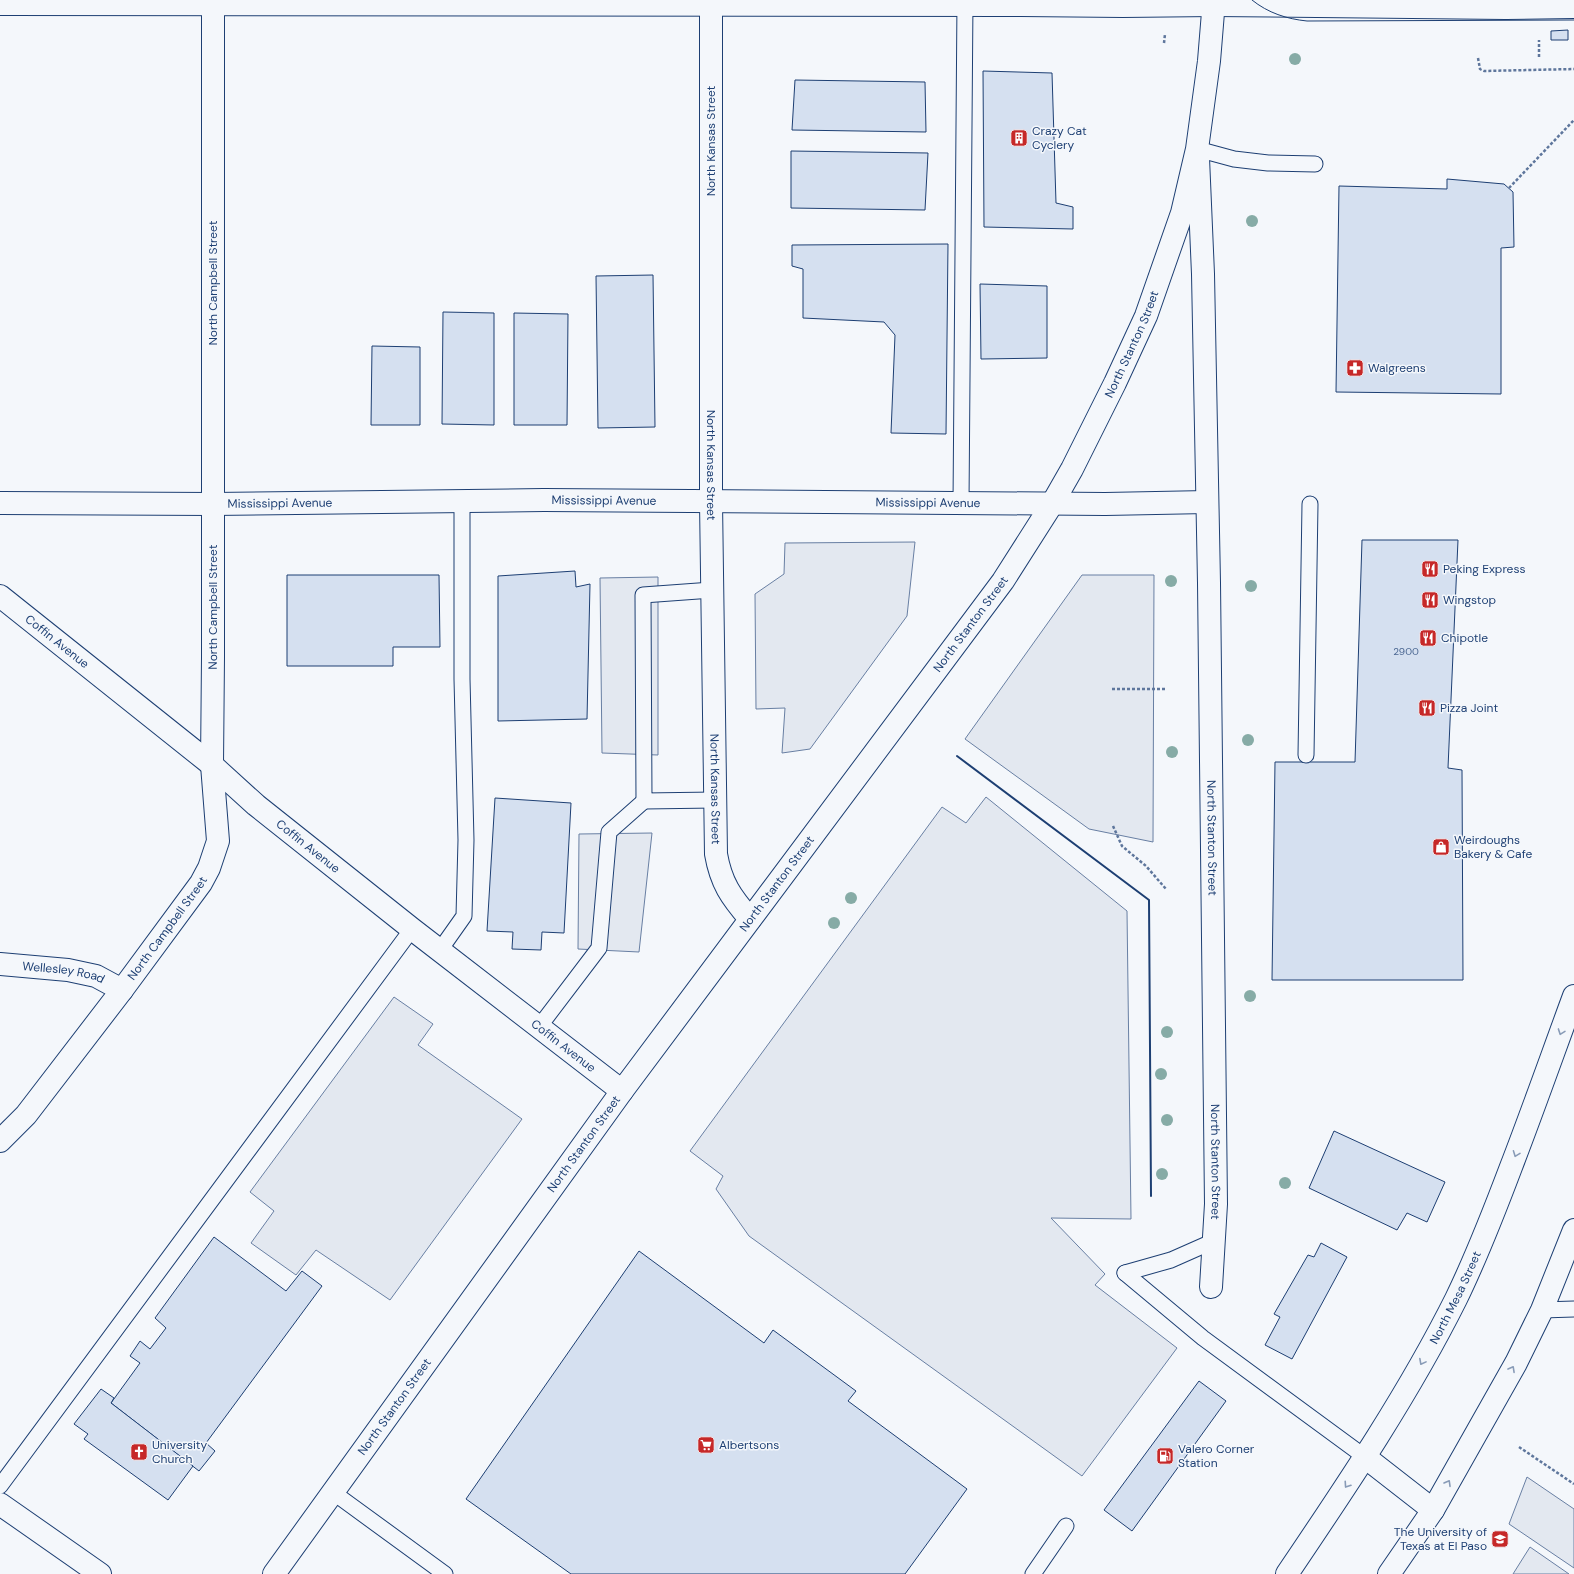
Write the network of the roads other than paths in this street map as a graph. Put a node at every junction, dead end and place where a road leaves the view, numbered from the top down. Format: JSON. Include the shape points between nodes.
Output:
{"nodes":[{"id":1,"x":213,"y":2,"type":"edge"},
{"id":2,"x":1214,"y":2,"type":"edge"},
{"id":3,"x":711,"y":3,"type":"edge"},
{"id":4,"x":965,"y":3,"type":"edge"},
{"id":5,"x":0,"y":4,"type":"edge"},
{"id":6,"x":1462,"y":4,"type":"edge"},
{"id":7,"x":1574,"y":7,"type":"edge"},
{"id":8,"x":1198,"y":149,"type":"junction"},
{"id":9,"x":1315,"y":164,"type":"dead end"},
{"id":10,"x":462,"y":501,"type":"junction"},
{"id":11,"x":711,"y":502,"type":"junction"},
{"id":12,"x":1207,"y":502,"type":"junction"},
{"id":13,"x":0,"y":503,"type":"edge"},
{"id":14,"x":213,"y":504,"type":"junction"},
{"id":15,"x":961,"y":504,"type":"junction"},
{"id":16,"x":1052,"y":504,"type":"junction"},
{"id":17,"x":1310,"y":504,"type":"dead end"},
{"id":18,"x":712,"y":590,"type":"junction"},
{"id":19,"x":0,"y":596,"type":"edge"},
{"id":20,"x":1306,"y":755,"type":"dead end"},
{"id":21,"x":212,"y":765,"type":"junction"},
{"id":22,"x":715,"y":800,"type":"junction"},
{"id":23,"x":644,"y":801,"type":"junction"},
{"id":24,"x":750,"y":919,"type":"junction"},
{"id":25,"x":412,"y":929,"type":"junction"},
{"id":26,"x":440,"y":950,"type":"junction"},
{"id":27,"x":0,"y":964,"type":"edge"},
{"id":28,"x":122,"y":990,"type":"junction"},
{"id":29,"x":1574,"y":996,"type":"edge"},
{"id":30,"x":539,"y":1027,"type":"junction"},
{"id":31,"x":622,"y":1091,"type":"junction"},
{"id":32,"x":0,"y":1141,"type":"edge"},
{"id":33,"x":1574,"y":1230,"type":"edge"},
{"id":34,"x":1214,"y":1241,"type":"junction"},
{"id":35,"x":1211,"y":1287,"type":"dead end"},
{"id":36,"x":1574,"y":1309,"type":"edge"},
{"id":37,"x":1542,"y":1310,"type":"junction"},
{"id":38,"x":1365,"y":1457,"type":"junction"},
{"id":39,"x":0,"y":1486,"type":"edge"},
{"id":40,"x":334,"y":1493,"type":"junction"},
{"id":41,"x":0,"y":1504,"type":"edge"},
{"id":42,"x":1433,"y":1510,"type":"junction"},
{"id":43,"x":1066,"y":1526,"type":"dead end"},
{"id":44,"x":100,"y":1574,"type":"edge"},
{"id":45,"x":274,"y":1574,"type":"edge"},
{"id":46,"x":445,"y":1574,"type":"edge"},
{"id":47,"x":1033,"y":1574,"type":"edge"},
{"id":48,"x":1287,"y":1574,"type":"edge"},
{"id":49,"x":1389,"y":1574,"type":"edge"}],
"edges":[{"from":1,"to":3,"type":"street"},
{"from":1,"to":5,"type":"street"},
{"from":1,"to":14,"type":"street","name":"North Campbell Street"},
{"from":2,"to":4,"type":"street","via":[[1123,6]]},
{"from":2,"to":6,"type":"street"},
{"from":2,"to":8,"type":"street","name":"North Stanton Street"},
{"from":3,"to":4,"type":"street"},
{"from":3,"to":11,"type":"street","name":"North Kansas Street"},
{"from":4,"to":15,"type":"lane"},
{"from":6,"to":7,"type":"street"},
{"from":8,"to":9,"type":"lane","via":[[1234,159]]},
{"from":8,"to":12,"type":"street","name":"North Stanton Street"},
{"from":8,"to":16,"type":"street","name":"North Stanton Street","via":[[1182,213],[1146,316],[1072,469]]},
{"from":10,"to":11,"type":"street","name":"Mississippi Avenue"},
{"from":10,"to":14,"type":"street","name":"Mississippi Avenue"},
{"from":10,"to":26,"type":"lane","via":[[462,679],[466,840],[464,916]]},
{"from":11,"to":15,"type":"street","name":"Mississippi Avenue"},
{"from":11,"to":18,"type":"street","name":"North Kansas Street"},
{"from":12,"to":16,"type":"street","name":"Mississippi Avenue"},
{"from":12,"to":34,"type":"street","name":"North Stanton Street","via":[[1216,1204]]},
{"from":13,"to":14,"type":"street","name":"Mississippi Avenue"},
{"from":14,"to":21,"type":"street","name":"North Campbell Street"},
{"from":15,"to":16,"type":"street","name":"Mississippi Avenue"},
{"from":16,"to":24,"type":"street","name":"North Stanton Street","via":[[990,599]]},
{"from":17,"to":20,"type":"lane"},
{"from":18,"to":22,"type":"street","name":"North Kansas Street"},
{"from":18,"to":23,"type":"lane","via":[[643,595]]},
{"from":19,"to":21,"type":"street","name":"Coffin Avenue"},
{"from":21,"to":25,"type":"street","name":"Coffin Avenue","via":[[256,805]]},
{"from":21,"to":28,"type":"street","name":"North Campbell Street","via":[[218,841],[209,868],[201,883]]},
{"from":22,"to":23,"type":"lane"},
{"from":22,"to":24,"type":"street","name":"North Kansas Street","via":[[719,872],[733,900]]},
{"from":23,"to":30,"type":"lane","via":[[609,832],[598,948]]},
{"from":24,"to":31,"type":"street","name":"North Stanton Street"},
{"from":25,"to":26,"type":"street","name":"Coffin Avenue"},
{"from":25,"to":39,"type":"lane"},
{"from":26,"to":30,"type":"street","name":"Coffin Avenue"},
{"from":27,"to":28,"type":"street","name":"Wellesley Road","via":[[68,970],[96,976]]},
{"from":28,"to":32,"type":"street","name":"North Campbell Street","via":[[26,1115]]},
{"from":29,"to":38,"type":"street","name":"North Mesa Street","one_way":true,"via":[[1484,1238],[1456,1299],[1418,1369]]},
{"from":30,"to":31,"type":"street","name":"Coffin Avenue"},
{"from":31,"to":40,"type":"street","name":"North Stanton Street"},
{"from":33,"to":37,"type":"street"},
{"from":34,"to":35,"type":"street","name":"North Stanton Street"},
{"from":34,"to":38,"type":"lane","via":[[1171,1260],[1124,1273],[1203,1338]]},
{"from":36,"to":37,"type":"lane"},
{"from":42,"to":37,"type":"street","one_way":true,"via":[[1516,1363]]},
{"from":38,"to":42,"type":"street"},
{"from":38,"to":48,"type":"street","name":"North Mesa Street","one_way":true},
{"from":40,"to":45,"type":"street","name":"North Stanton Street"},
{"from":40,"to":46,"type":"lane"},
{"from":41,"to":44,"type":"street"},
{"from":42,"to":49,"type":"street"},
{"from":43,"to":47,"type":"lane"}]}
